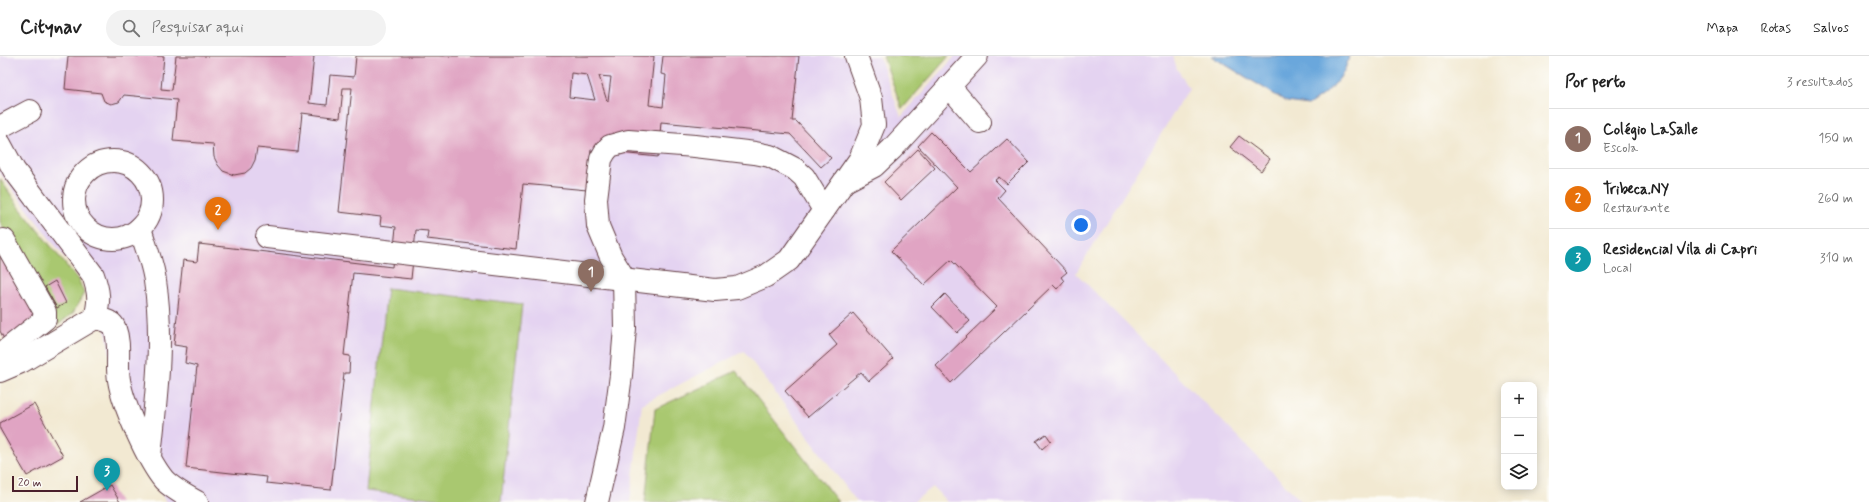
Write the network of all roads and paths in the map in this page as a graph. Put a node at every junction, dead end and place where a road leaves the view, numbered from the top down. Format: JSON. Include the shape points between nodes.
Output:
{"nodes":[{"id":1,"x":856,"y":56,"type":"edge"},
{"id":2,"x":976,"y":56,"type":"edge"},
{"id":3,"x":949,"y":86,"type":"junction"},
{"id":4,"x":30,"y":112,"type":"dead end"},
{"id":5,"x":980,"y":122,"type":"dead end"},
{"id":6,"x":0,"y":127,"type":"edge"},
{"id":7,"x":0,"y":144,"type":"edge"},
{"id":8,"x":844,"y":181,"type":"junction"},
{"id":9,"x":824,"y":210,"type":"junction"},
{"id":10,"x":86,"y":228,"type":"junction"},
{"id":11,"x":140,"y":228,"type":"junction"},
{"id":12,"x":267,"y":237,"type":"dead end"},
{"id":13,"x":4,"y":240,"type":"dead end"},
{"id":14,"x":71,"y":245,"type":"junction"},
{"id":15,"x":624,"y":278,"type":"junction"},
{"id":16,"x":95,"y":318,"type":"junction"},
{"id":17,"x":0,"y":354,"type":"edge"},
{"id":18,"x":0,"y":371,"type":"edge"},
{"id":19,"x":150,"y":456,"type":"junction"},
{"id":20,"x":197,"y":502,"type":"edge"},
{"id":21,"x":597,"y":502,"type":"edge"}],
"edges":[{"from":1,"to":8,"type":"lane","via":[[871,98],[874,125],[860,159]]},
{"from":2,"to":3,"type":"lane"},
{"from":3,"to":5,"type":"lane"},
{"from":3,"to":8,"type":"lane","via":[[874,166]]},
{"from":4,"to":6,"type":"lane"},
{"from":7,"to":14,"type":"lane","via":[[14,170]]},
{"from":8,"to":9,"type":"lane"},
{"from":9,"to":15,"type":"lane","via":[[789,260],[766,276],[737,288],[715,290]]},
{"from":9,"to":15,"type":"lane","via":[[804,177],[795,169],[770,156],[695,146],[618,142],[610,146],[601,158],[596,199],[598,226],[611,257]]},
{"from":10,"to":11,"type":"lane","via":[[100,237],[110,239],[130,235]]},
{"from":10,"to":11,"type":"lane","via":[[77,215],[75,205],[78,184],[92,167],[112,161],[123,162],[133,167],[142,174],[148,184],[151,208]]},
{"from":10,"to":14,"type":"lane"},
{"from":11,"to":19,"type":"lane","via":[[155,280],[158,337],[159,371]]},
{"from":12,"to":15,"type":"lane"},
{"from":13,"to":17,"type":"lane","via":[[45,312],[45,319]]},
{"from":14,"to":16,"type":"lane","via":[[93,275],[99,292]]},
{"from":15,"to":21,"type":"lane","via":[[625,328],[621,375],[614,428]]},
{"from":16,"to":18,"type":"lane","via":[[21,362]]},
{"from":16,"to":19,"type":"lane","via":[[109,321],[114,327],[122,394]]},
{"from":19,"to":20,"type":"lane","via":[[164,480]]}]}
